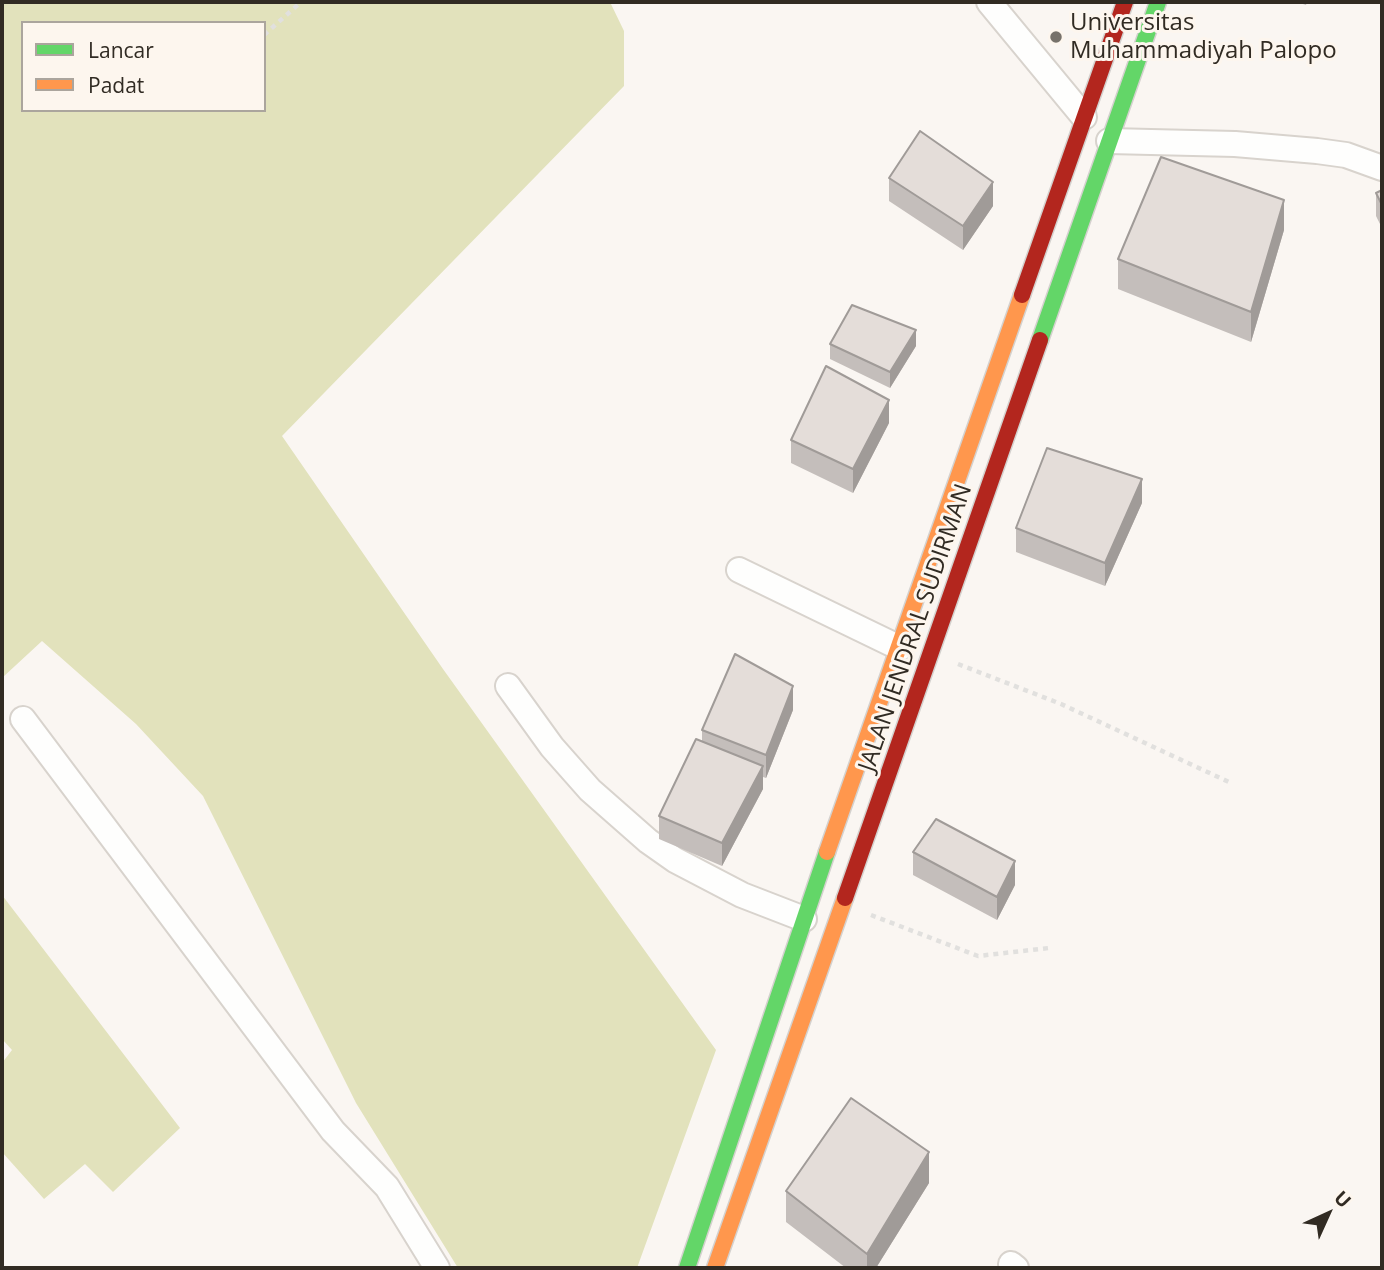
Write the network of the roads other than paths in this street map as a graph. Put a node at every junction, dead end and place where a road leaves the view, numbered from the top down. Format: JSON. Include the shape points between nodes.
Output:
{"nodes":[{"id":1,"x":989,"y":2,"type":"edge"},
{"id":2,"x":1125,"y":2,"type":"edge"},
{"id":3,"x":1158,"y":2,"type":"edge"},
{"id":4,"x":1084,"y":117,"type":"junction"},
{"id":5,"x":1109,"y":141,"type":"junction"},
{"id":6,"x":1382,"y":167,"type":"edge"},
{"id":7,"x":739,"y":570,"type":"dead end"},
{"id":8,"x":900,"y":648,"type":"junction"},
{"id":9,"x":508,"y":685,"type":"dead end"},
{"id":10,"x":23,"y":719,"type":"dead end"},
{"id":11,"x":804,"y":919,"type":"junction"},
{"id":12,"x":437,"y":1268,"type":"edge"},
{"id":13,"x":687,"y":1268,"type":"edge"},
{"id":14,"x":715,"y":1268,"type":"edge"}],
"edges":[{"from":1,"to":4,"type":"street"},
{"from":2,"to":4,"type":"highway","name":"JALAN JENDRAL SUDIRMAN"},
{"from":3,"to":5,"type":"highway","name":"JALAN JENDRAL SUDIRMAN"},
{"from":4,"to":8,"type":"highway","name":"JALAN JENDRAL SUDIRMAN"},
{"from":5,"to":6,"type":"street","via":[[1317,150]]},
{"from":5,"to":14,"type":"highway","name":"JALAN JENDRAL SUDIRMAN"},
{"from":7,"to":8,"type":"street"},
{"from":8,"to":11,"type":"highway","name":"JALAN JENDRAL SUDIRMAN"},
{"from":9,"to":11,"type":"street","via":[[590,790],[648,841],[674,860],[742,895]]},
{"from":10,"to":12,"type":"street","via":[[333,1131],[387,1187]]},
{"from":11,"to":13,"type":"highway","name":"JALAN JENDRAL SUDIRMAN"}]}
